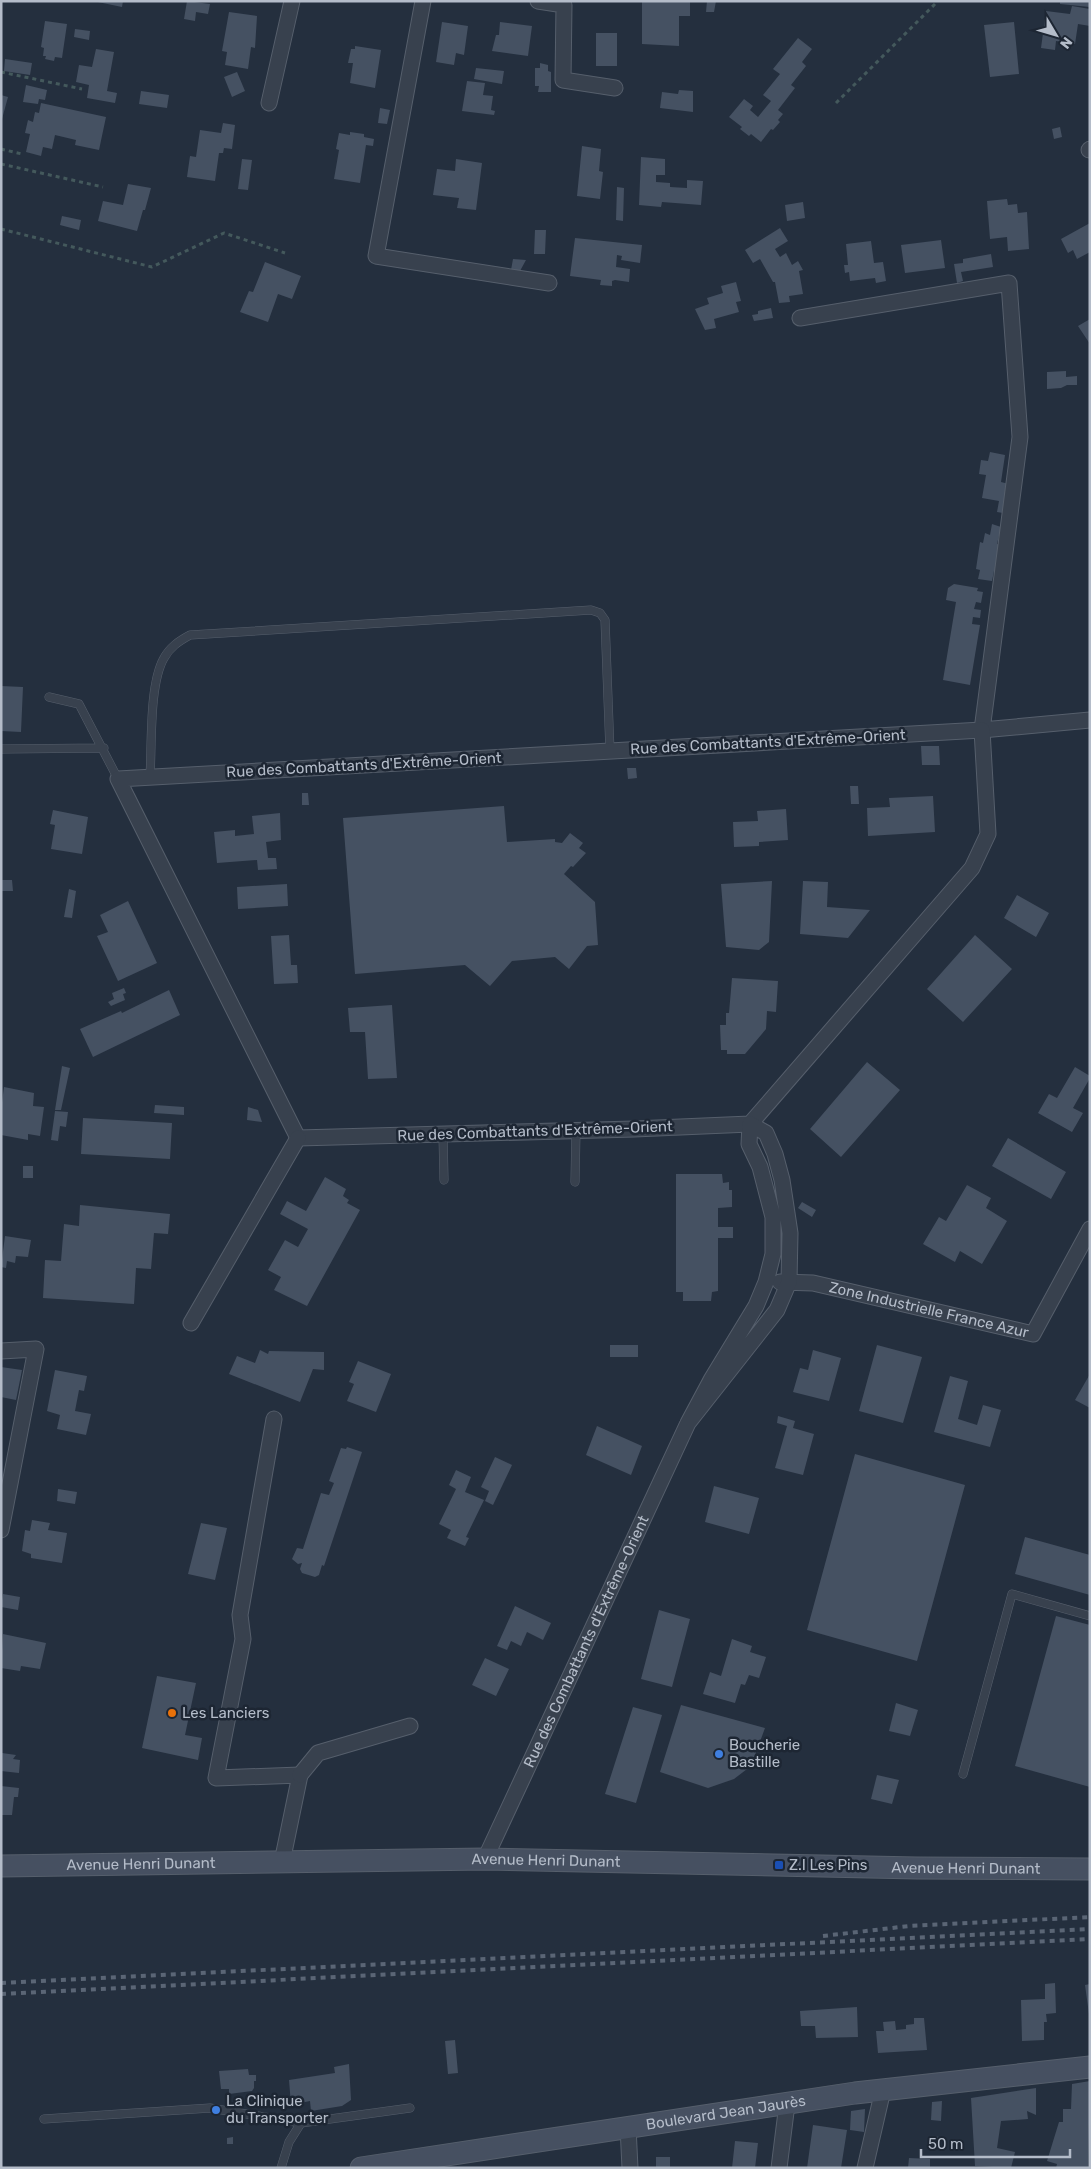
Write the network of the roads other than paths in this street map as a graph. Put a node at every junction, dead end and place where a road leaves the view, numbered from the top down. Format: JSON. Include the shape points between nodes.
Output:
{"nodes":[{"id":1,"x":292,"y":1,"type":"edge"},
{"id":2,"x":423,"y":1,"type":"edge"},
{"id":3,"x":538,"y":1,"type":"edge"},
{"id":4,"x":615,"y":88,"type":"dead end"},
{"id":5,"x":269,"y":103,"type":"dead end"},
{"id":6,"x":549,"y":283,"type":"dead end"},
{"id":7,"x":800,"y":318,"type":"dead end"},
{"id":8,"x":49,"y":697,"type":"dead end"},
{"id":9,"x":1090,"y":720,"type":"edge"},
{"id":10,"x":982,"y":730,"type":"junction"},
{"id":11,"x":1,"y":748,"type":"edge"},
{"id":12,"x":104,"y":748,"type":"junction"},
{"id":13,"x":610,"y":751,"type":"junction"},
{"id":14,"x":150,"y":777,"type":"junction"},
{"id":15,"x":118,"y":779,"type":"junction"},
{"id":16,"x":750,"y":1124,"type":"junction"},
{"id":17,"x":576,"y":1130,"type":"junction"},
{"id":18,"x":443,"y":1134,"type":"junction"},
{"id":19,"x":298,"y":1138,"type":"junction"},
{"id":20,"x":444,"y":1180,"type":"dead end"},
{"id":21,"x":575,"y":1182,"type":"dead end"},
{"id":22,"x":1090,"y":1229,"type":"edge"},
{"id":23,"x":766,"y":1282,"type":"junction"},
{"id":24,"x":789,"y":1282,"type":"junction"},
{"id":25,"x":190,"y":1323,"type":"dead end"},
{"id":26,"x":1,"y":1351,"type":"edge"},
{"id":27,"x":274,"y":1419,"type":"dead end"},
{"id":28,"x":688,"y":1423,"type":"junction"},
{"id":29,"x":1,"y":1530,"type":"edge"},
{"id":30,"x":1090,"y":1616,"type":"edge"},
{"id":31,"x":410,"y":1726,"type":"dead end"},
{"id":32,"x":963,"y":1774,"type":"dead end"},
{"id":33,"x":300,"y":1775,"type":"junction"},
{"id":34,"x":485,"y":1859,"type":"junction"},
{"id":35,"x":282,"y":1862,"type":"junction"},
{"id":36,"x":1,"y":1866,"type":"edge"},
{"id":37,"x":1090,"y":1869,"type":"edge"},
{"id":38,"x":1090,"y":2067,"type":"edge"},
{"id":39,"x":883,"y":2090,"type":"junction"},
{"id":40,"x":787,"y":2104,"type":"junction"},
{"id":41,"x":410,"y":2108,"type":"dead end"},
{"id":42,"x":44,"y":2119,"type":"dead end"},
{"id":43,"x":301,"y":2123,"type":"junction"},
{"id":44,"x":628,"y":2127,"type":"junction"},
{"id":45,"x":281,"y":2168,"type":"edge"},
{"id":46,"x":362,"y":2168,"type":"edge"},
{"id":47,"x":630,"y":2168,"type":"edge"},
{"id":48,"x":779,"y":2168,"type":"edge"},
{"id":49,"x":865,"y":2168,"type":"edge"}],
"edges":[{"from":1,"to":5,"type":"street"},
{"from":2,"to":6,"type":"street","via":[[376,256]]},
{"from":3,"to":4,"type":"street","via":[[564,5],[563,80]]},
{"from":7,"to":10,"type":"street","via":[[1009,283],[1020,437]]},
{"from":8,"to":12,"type":"lane","via":[[79,704]]},
{"from":9,"to":10,"type":"street","name":"Rue des Combattants d'Extrême-Orient"},
{"from":10,"to":13,"type":"street","name":"Rue des Combattants d'Extrême-Orient"},
{"from":10,"to":16,"type":"street","via":[[988,834],[972,868]]},
{"from":11,"to":12,"type":"lane"},
{"from":12,"to":15,"type":"lane"},
{"from":13,"to":14,"type":"street","name":"Rue des Combattants d'Extrême-Orient"},
{"from":13,"to":14,"type":"lane","via":[[606,620],[591,610],[190,635],[176,642],[164,657],[159,671]]},
{"from":14,"to":15,"type":"street","name":"Rue des Combattants d'Extrême-Orient"},
{"from":15,"to":19,"type":"street"},
{"from":16,"to":17,"type":"street","name":"Rue des Combattants d'Extrême-Orient"},
{"from":16,"to":23,"type":"street","name":"Rue des Combattants d'Extrême-Orient","via":[[750,1144],[760,1167],[773,1217],[773,1254]]},
{"from":16,"to":24,"type":"street","name":"Rue des Combattants d'Extrême-Orient","via":[[766,1133],[782,1180],[790,1233]]},
{"from":17,"to":18,"type":"street","name":"Rue des Combattants d'Extrême-Orient"},
{"from":17,"to":21,"type":"lane"},
{"from":18,"to":19,"type":"street","name":"Rue des Combattants d'Extrême-Orient"},
{"from":18,"to":20,"type":"lane"},
{"from":19,"to":25,"type":"street"},
{"from":22,"to":24,"type":"street","name":"Zone Industrielle France Azur","via":[[1033,1334],[813,1284]]},
{"from":23,"to":24,"type":"street","name":"Zone Industrielle France Azur"},
{"from":23,"to":28,"type":"street","name":"Rue des Combattants d'Extrême-Orient","via":[[756,1306]]},
{"from":24,"to":28,"type":"street","name":"Rue des Combattants d'Extrême-Orient","via":[[777,1310]]},
{"from":26,"to":29,"type":"street","via":[[36,1349]]},
{"from":27,"to":33,"type":"street","via":[[240,1615],[243,1639],[216,1778]]},
{"from":28,"to":34,"type":"street","name":"Rue des Combattants d'Extrême-Orient"},
{"from":30,"to":32,"type":"lane","via":[[1012,1594]]},
{"from":31,"to":33,"type":"street","via":[[318,1753]]},
{"from":33,"to":35,"type":"street"},
{"from":34,"to":35,"type":"street","name":"Avenue Henri Dunant"},
{"from":34,"to":37,"type":"street","name":"Avenue Henri Dunant"},
{"from":35,"to":36,"type":"street","name":"Avenue Henri Dunant"},
{"from":38,"to":39,"type":"street","name":"Boulevard Jean Jaurès"},
{"from":39,"to":40,"type":"street","name":"Boulevard Jean Jaurès"},
{"from":39,"to":49,"type":"street"},
{"from":40,"to":44,"type":"street","name":"Boulevard Jean Jaurès"},
{"from":40,"to":48,"type":"street"},
{"from":41,"to":43,"type":"lane"},
{"from":42,"to":43,"type":"lane","via":[[210,2108]]},
{"from":43,"to":45,"type":"lane","via":[[289,2142]]},
{"from":44,"to":46,"type":"street","name":"Boulevard Jean Jaurès"},
{"from":44,"to":47,"type":"street"}]}
